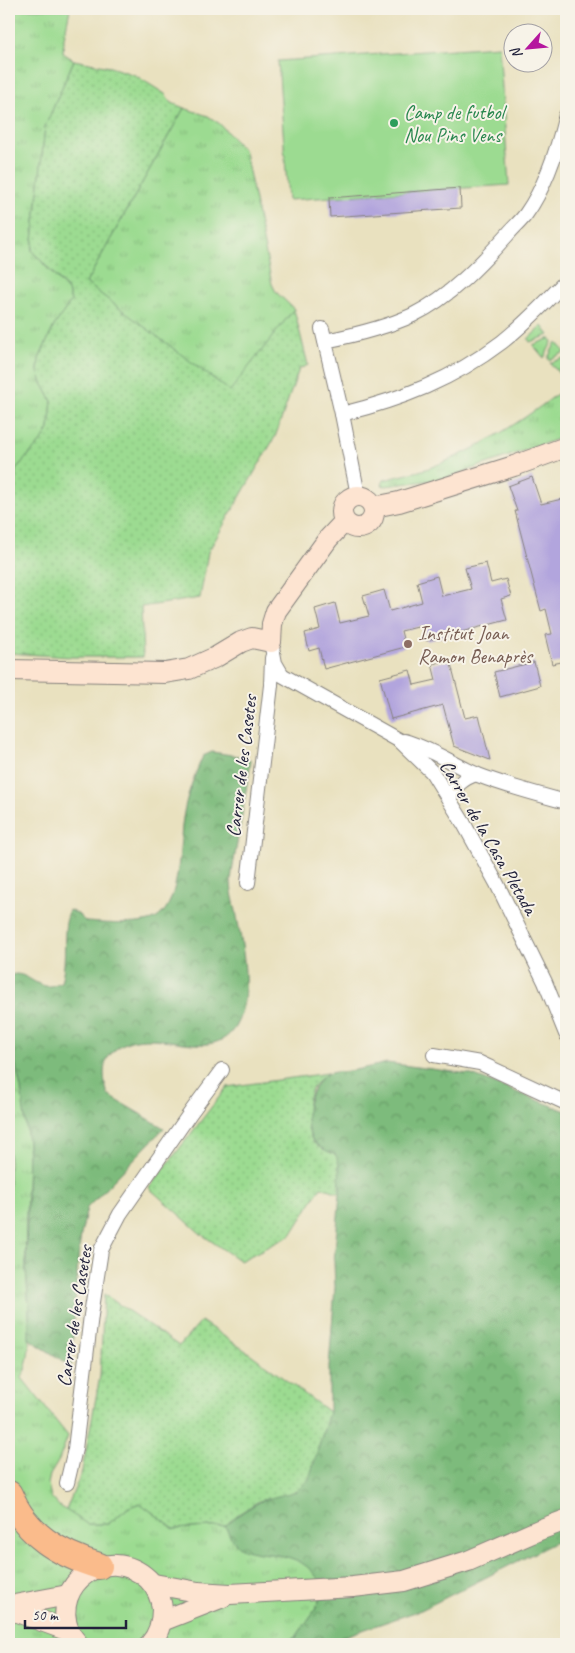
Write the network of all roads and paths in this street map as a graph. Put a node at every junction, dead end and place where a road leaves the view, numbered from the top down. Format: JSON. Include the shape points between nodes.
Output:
{"nodes":[{"id":1,"x":566,"y":115,"type":"edge"},
{"id":2,"x":566,"y":281,"type":"edge"},
{"id":3,"x":342,"y":414,"type":"junction"},
{"id":4,"x":566,"y":447,"type":"edge"},
{"id":5,"x":356,"y":496,"type":"junction"},
{"id":6,"x":374,"y":507,"type":"junction"},
{"id":7,"x":344,"y":522,"type":"junction"},
{"id":8,"x":272,"y":648,"type":"junction"},
{"id":9,"x":9,"y":670,"type":"edge"},
{"id":10,"x":400,"y":741,"type":"junction"},
{"id":11,"x":476,"y":774,"type":"junction"},
{"id":12,"x":449,"y":799,"type":"junction"},
{"id":13,"x":566,"y":802,"type":"edge"},
{"id":14,"x":248,"y":883,"type":"dead end"},
{"id":15,"x":566,"y":1034,"type":"edge"},
{"id":16,"x":434,"y":1055,"type":"dead end"},
{"id":17,"x":222,"y":1070,"type":"dead end"},
{"id":18,"x":566,"y":1103,"type":"edge"},
{"id":19,"x":67,"y":1483,"type":"dead end"},
{"id":20,"x":9,"y":1494,"type":"edge"},
{"id":21,"x":566,"y":1508,"type":"edge"},
{"id":22,"x":566,"y":1520,"type":"edge"},
{"id":23,"x":539,"y":1530,"type":"junction"},
{"id":24,"x":99,"y":1566,"type":"junction"},
{"id":25,"x":154,"y":1584,"type":"junction"},
{"id":26,"x":230,"y":1594,"type":"junction"},
{"id":27,"x":68,"y":1595,"type":"junction"},
{"id":28,"x":9,"y":1607,"type":"edge"},
{"id":29,"x":162,"y":1621,"type":"junction"},
{"id":30,"x":73,"y":1638,"type":"edge"},
{"id":31,"x":150,"y":1644,"type":"edge"}],
"edges":[{"from":1,"to":3,"type":"street","via":[[550,168],[526,214],[466,277],[413,315],[361,334],[324,335]]},
{"from":2,"to":3,"type":"street","via":[[502,342],[463,368],[410,395]]},
{"from":3,"to":5,"type":"street"},
{"from":4,"to":6,"type":"street","via":[[514,466]]},
{"from":5,"to":6,"type":"street","via":[[368,499]]},
{"from":5,"to":7,"type":"street","via":[[347,500],[342,508]]},
{"from":6,"to":7,"type":"street","via":[[374,517],[368,526],[357,529]]},
{"from":7,"to":8,"type":"street","via":[[276,611],[272,624]]},
{"from":8,"to":9,"type":"street","via":[[252,638],[189,669],[165,673]]},
{"from":8,"to":10,"type":"street","name":"Carrer de la Casa Pletada","via":[[278,669],[288,680]]},
{"from":8,"to":14,"type":"street","name":"Carrer de les Casetes","via":[[271,685]]},
{"from":10,"to":11,"type":"street","via":[[418,745]]},
{"from":10,"to":12,"type":"street","name":"Carrer de la Casa Pletada","via":[[432,772]]},
{"from":11,"to":12,"type":"street","via":[[462,780]]},
{"from":11,"to":13,"type":"street"},
{"from":12,"to":15,"type":"street","name":"Carrer de la Casa Pletada","via":[[515,920]]},
{"from":16,"to":18,"type":"street","via":[[480,1063]]},
{"from":17,"to":19,"type":"street","name":"Carrer de les Casetes","via":[[120,1214],[102,1250],[75,1449]]},
{"from":20,"to":24,"type":"highway","via":[[14,1506],[43,1540],[72,1557]]},
{"from":21,"to":23,"type":"street"},
{"from":22,"to":23,"type":"street"},
{"from":23,"to":26,"type":"street","via":[[468,1561],[404,1581]]},
{"from":24,"to":25,"type":"street","via":[[119,1564],[138,1570]]},
{"from":24,"to":27,"type":"street","via":[[80,1577]]},
{"from":25,"to":26,"type":"street"},
{"from":25,"to":29,"type":"street","via":[[162,1602]]},
{"from":26,"to":29,"type":"street"},
{"from":27,"to":28,"type":"street"},
{"from":27,"to":30,"type":"street","via":[[65,1613]]},
{"from":28,"to":30,"type":"street"},
{"from":29,"to":31,"type":"street"}]}
